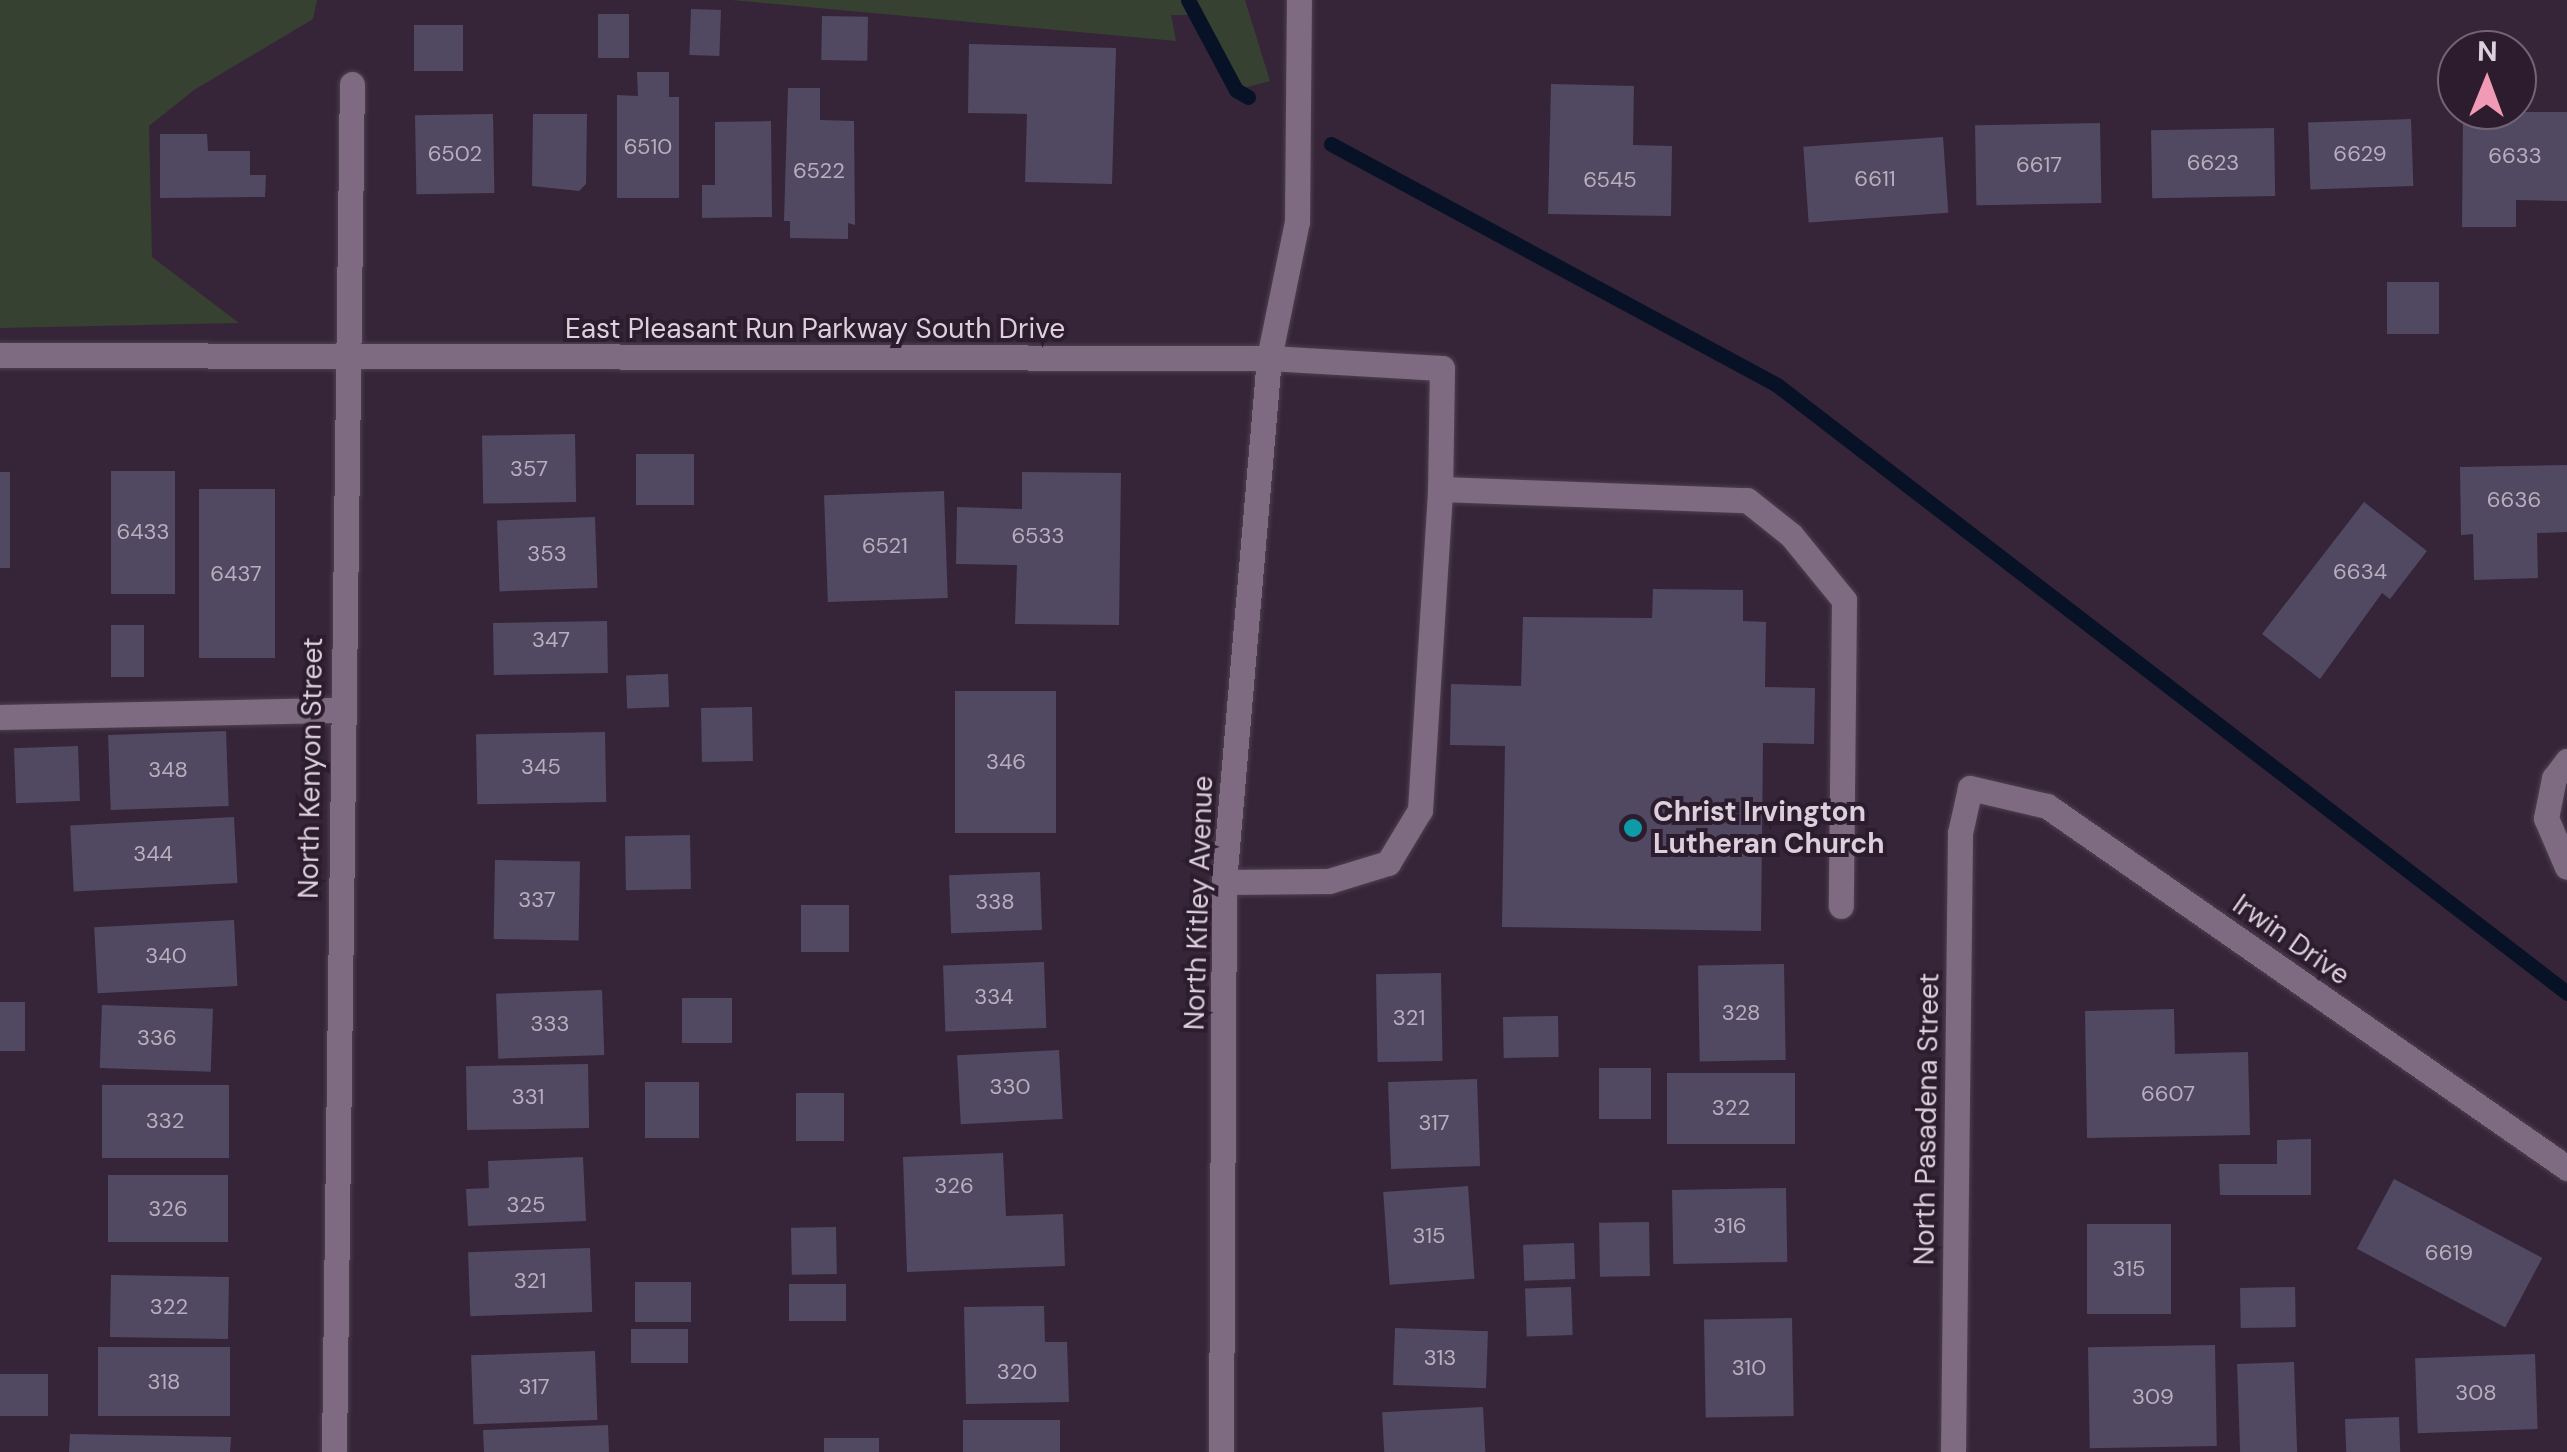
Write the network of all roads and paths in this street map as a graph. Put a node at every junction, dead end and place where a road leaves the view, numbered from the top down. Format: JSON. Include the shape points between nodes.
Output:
{"nodes":[{"id":1,"x":1299,"y":0,"type":"edge"},
{"id":2,"x":352,"y":84,"type":"dead end"},
{"id":3,"x":0,"y":355,"type":"edge"},
{"id":4,"x":1269,"y":358,"type":"junction"},
{"id":5,"x":346,"y":359,"type":"junction"},
{"id":6,"x":1440,"y":488,"type":"junction"},
{"id":7,"x":342,"y":710,"type":"junction"},
{"id":8,"x":0,"y":717,"type":"edge"},
{"id":9,"x":2567,"y":761,"type":"edge"},
{"id":10,"x":1970,"y":788,"type":"joint"},
{"id":11,"x":2567,"y":868,"type":"edge"},
{"id":12,"x":1224,"y":882,"type":"junction"},
{"id":13,"x":1841,"y":906,"type":"dead end"},
{"id":14,"x":2567,"y":1168,"type":"edge"},
{"id":15,"x":334,"y":1452,"type":"edge"},
{"id":16,"x":1221,"y":1452,"type":"edge"},
{"id":17,"x":1953,"y":1452,"type":"edge"}],
"edges":[{"from":1,"to":4,"type":"street","via":[[1297,222]]},
{"from":2,"to":5,"type":"street","name":"North Kenyon Street"},
{"from":3,"to":5,"type":"street","name":"East Pleasant Run Parkway South Drive"},
{"from":4,"to":5,"type":"street","name":"East Pleasant Run Parkway South Drive"},
{"from":4,"to":6,"type":"street","name":"East Pleasant Run Parkway South Drive","via":[[1442,368]]},
{"from":4,"to":12,"type":"street","name":"North Kitley Avenue"},
{"from":5,"to":7,"type":"street","name":"North Kenyon Street"},
{"from":6,"to":12,"type":"street","via":[[1420,810],[1388,863],[1330,881]]},
{"from":6,"to":13,"type":"street","via":[[1747,500],[1791,535],[1844,600]]},
{"from":7,"to":8,"type":"street"},
{"from":7,"to":15,"type":"street","name":"North Kenyon Street"},
{"from":9,"to":11,"type":"street","via":[[2550,789],[2549,836]]},
{"from":10,"to":14,"type":"street","name":"Irwin Drive","via":[[2048,806]]},
{"from":10,"to":17,"type":"street","name":"North Pasadena Street","via":[[1960,834]]},
{"from":12,"to":16,"type":"street","name":"North Kitley Avenue"}]}
